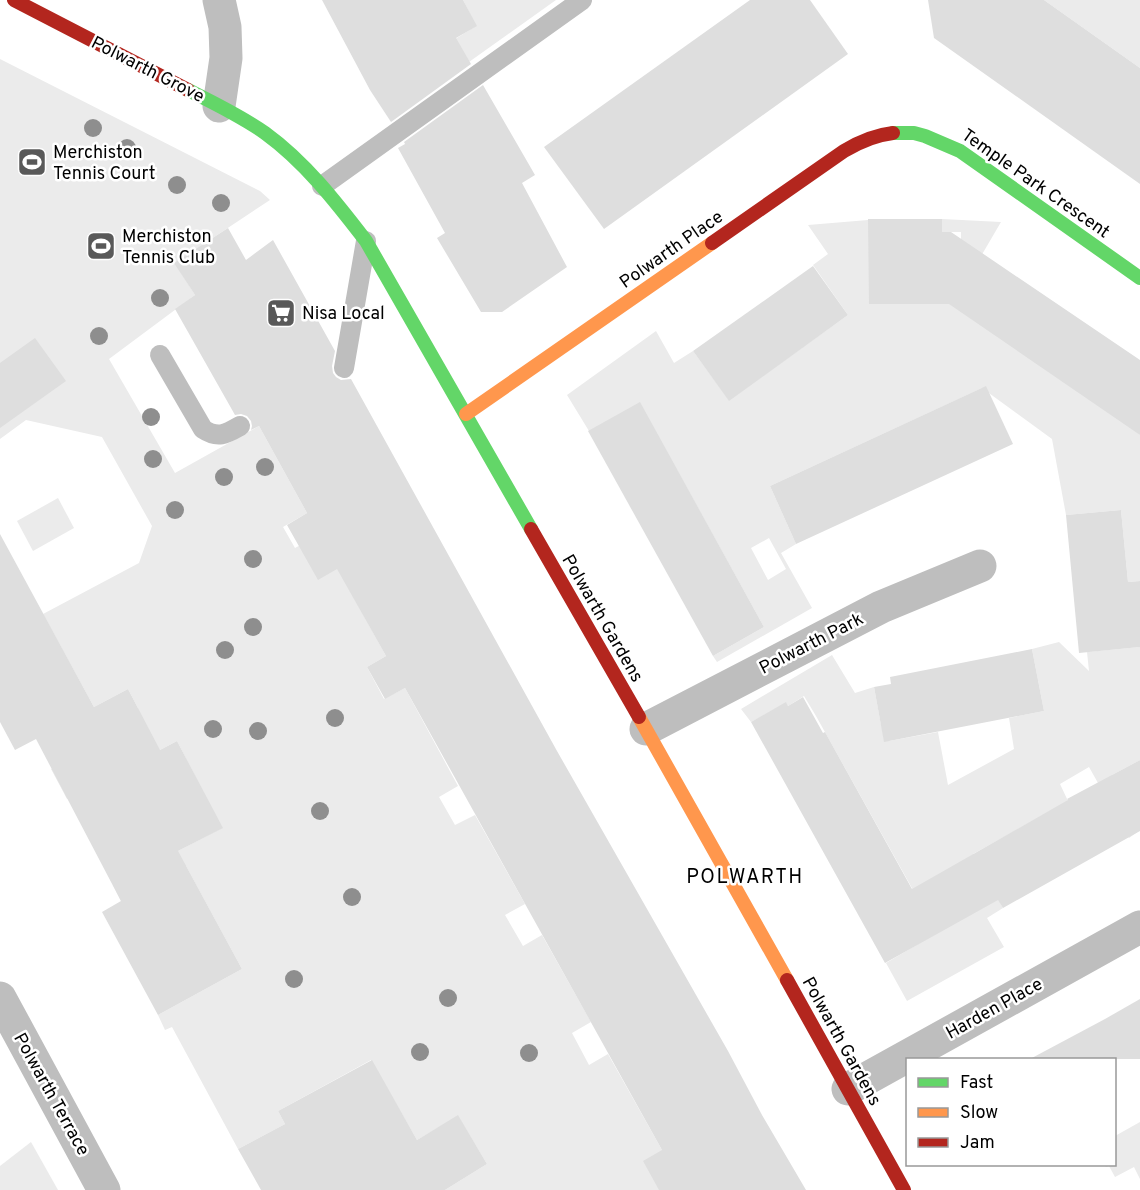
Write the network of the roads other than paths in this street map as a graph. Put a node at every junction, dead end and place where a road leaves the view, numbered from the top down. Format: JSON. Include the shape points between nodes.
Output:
{"nodes":[{"id":1,"x":14,"y":0,"type":"edge"},
{"id":2,"x":219,"y":0,"type":"edge"},
{"id":3,"x":582,"y":0,"type":"edge"},
{"id":4,"x":219,"y":106,"type":"junction"},
{"id":5,"x":904,"y":132,"type":"joint"},
{"id":6,"x":322,"y":186,"type":"junction"},
{"id":7,"x":366,"y":241,"type":"junction"},
{"id":8,"x":1140,"y":278,"type":"edge"},
{"id":9,"x":160,"y":355,"type":"dead end"},
{"id":10,"x":344,"y":368,"type":"dead end"},
{"id":11,"x":466,"y":414,"type":"junction"},
{"id":12,"x":240,"y":426,"type":"dead end"},
{"id":13,"x":980,"y":566,"type":"dead end"},
{"id":14,"x":646,"y":729,"type":"junction"},
{"id":15,"x":1140,"y":927,"type":"edge"},
{"id":16,"x":2,"y":1009,"type":"edge"},
{"id":17,"x":848,"y":1089,"type":"junction"},
{"id":18,"x":105,"y":1190,"type":"edge"},
{"id":19,"x":904,"y":1190,"type":"edge"}],
"edges":[{"from":1,"to":4,"type":"street","name":"Polwarth Grove"},
{"from":2,"to":4,"type":"street","name":"Polwarth Grove","via":[[226,58]]},
{"from":3,"to":6,"type":"lane"},
{"from":4,"to":6,"type":"street","name":"Polwarth Gardens","via":[[260,129]]},
{"from":5,"to":8,"type":"street","name":"Temple Park Crescent","via":[[943,141],[960,151]]},
{"from":5,"to":11,"type":"street","name":"Polwarth Place","via":[[865,139],[844,151]]},
{"from":6,"to":7,"type":"street","name":"Polwarth Gardens"},
{"from":7,"to":10,"type":"lane"},
{"from":7,"to":11,"type":"street","name":"Polwarth Gardens"},
{"from":9,"to":12,"type":"lane","via":[[203,429],[219,436]]},
{"from":11,"to":14,"type":"street","name":"Polwarth Gardens"},
{"from":13,"to":14,"type":"street","name":"Polwarth Park","via":[[881,607]]},
{"from":14,"to":17,"type":"street","name":"Polwarth Gardens"},
{"from":15,"to":17,"type":"street","name":"Harden Place"},
{"from":16,"to":18,"type":"street","name":"Polwarth Terrace"},
{"from":17,"to":19,"type":"street","name":"Polwarth Gardens"}]}
